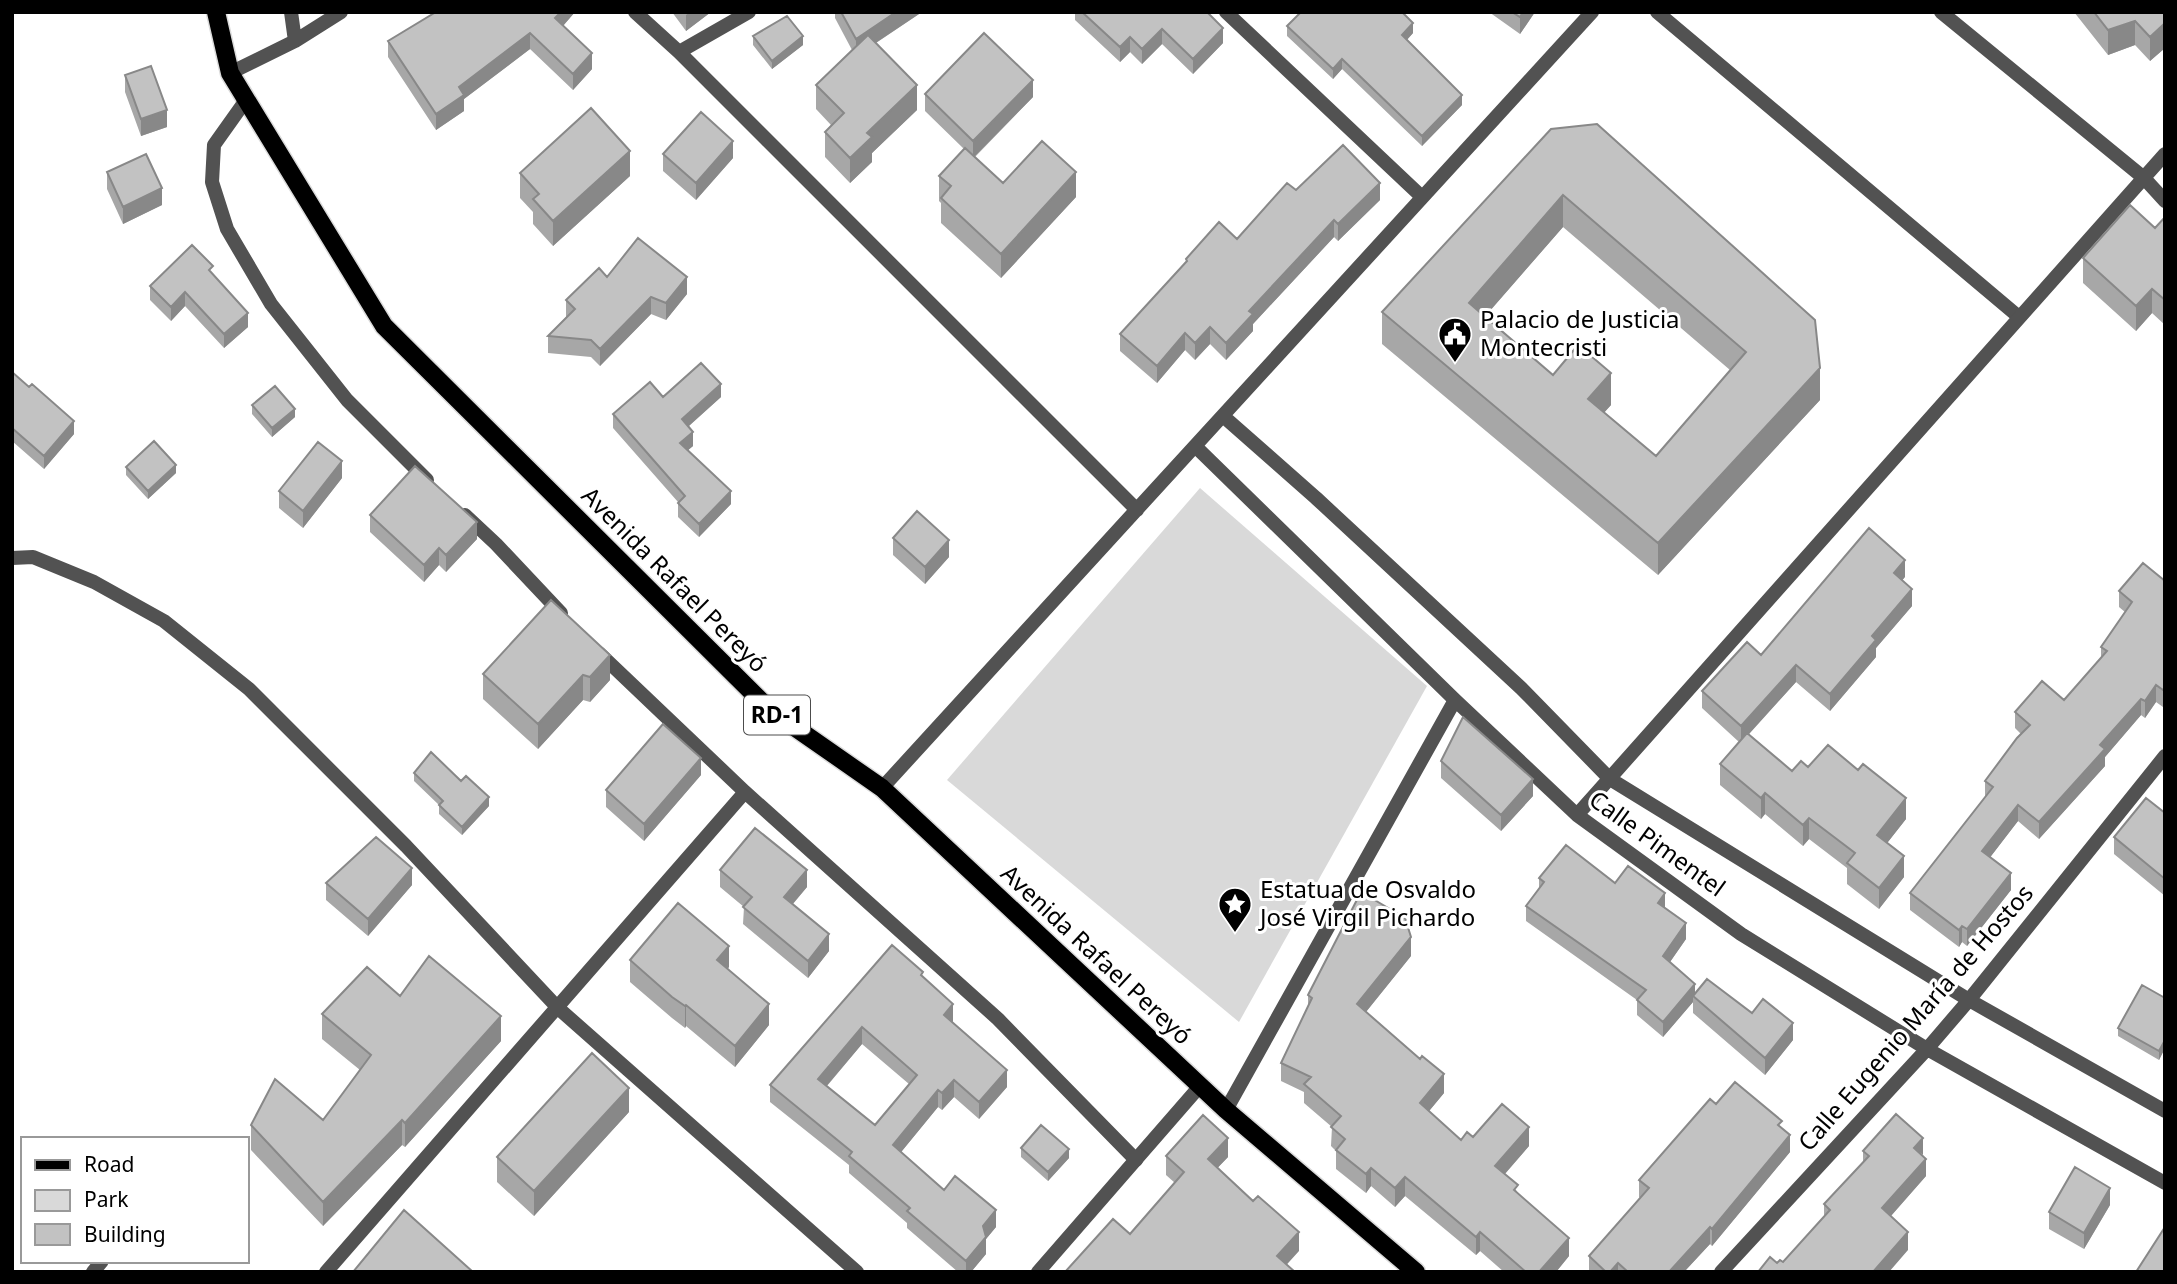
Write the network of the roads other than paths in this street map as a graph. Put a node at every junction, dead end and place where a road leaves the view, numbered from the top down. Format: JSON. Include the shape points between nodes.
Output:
{"nodes":[{"id":1,"x":216,"y":12,"type":"edge"},
{"id":2,"x":291,"y":12,"type":"edge"},
{"id":3,"x":341,"y":12,"type":"edge"},
{"id":4,"x":635,"y":12,"type":"edge"},
{"id":5,"x":749,"y":12,"type":"edge"},
{"id":6,"x":1226,"y":12,"type":"edge"},
{"id":7,"x":1592,"y":12,"type":"edge"},
{"id":8,"x":1657,"y":12,"type":"edge"},
{"id":9,"x":1941,"y":12,"type":"edge"},
{"id":10,"x":295,"y":41,"type":"junction"},
{"id":11,"x":679,"y":51,"type":"junction"},
{"id":12,"x":230,"y":73,"type":"junction"},
{"id":13,"x":246,"y":100,"type":"junction"},
{"id":14,"x":2165,"y":154,"type":"edge"},
{"id":15,"x":2144,"y":178,"type":"junction"},
{"id":16,"x":1422,"y":197,"type":"junction"},
{"id":17,"x":2165,"y":201,"type":"edge"},
{"id":18,"x":2020,"y":317,"type":"junction"},
{"id":19,"x":1223,"y":416,"type":"junction"},
{"id":20,"x":1195,"y":446,"type":"junction"},
{"id":21,"x":1137,"y":510,"type":"junction"},
{"id":22,"x":12,"y":558,"type":"edge"},
{"id":23,"x":569,"y":622,"type":"edge"},
{"id":24,"x":588,"y":642,"type":"edge"},
{"id":25,"x":1455,"y":700,"type":"junction"},
{"id":26,"x":2165,"y":756,"type":"edge"},
{"id":27,"x":1610,"y":779,"type":"junction"},
{"id":28,"x":882,"y":788,"type":"junction"},
{"id":29,"x":746,"y":792,"type":"junction"},
{"id":30,"x":1577,"y":815,"type":"junction"},
{"id":31,"x":1969,"y":1000,"type":"junction"},
{"id":32,"x":558,"y":1008,"type":"junction"},
{"id":33,"x":1927,"y":1049,"type":"junction"},
{"id":34,"x":1200,"y":1086,"type":"junction"},
{"id":35,"x":1226,"y":1110,"type":"junction"},
{"id":36,"x":2165,"y":1111,"type":"edge"},
{"id":37,"x":1136,"y":1160,"type":"junction"},
{"id":38,"x":2165,"y":1183,"type":"edge"},
{"id":39,"x":326,"y":1272,"type":"edge"},
{"id":40,"x":857,"y":1272,"type":"edge"},
{"id":41,"x":1038,"y":1272,"type":"edge"},
{"id":42,"x":1416,"y":1272,"type":"edge"},
{"id":43,"x":1721,"y":1272,"type":"edge"}],
"edges":[{"from":1,"to":12,"type":"main road","number":"RD-1"},
{"from":2,"to":10,"type":"street"},
{"from":3,"to":10,"type":"street"},
{"from":4,"to":11,"type":"street"},
{"from":5,"to":11,"type":"street"},
{"from":6,"to":16,"type":"street"},
{"from":7,"to":16,"type":"street"},
{"from":8,"to":18,"type":"street"},
{"from":9,"to":15,"type":"street"},
{"from":10,"to":12,"type":"street"},
{"from":11,"to":21,"type":"street"},
{"from":12,"to":13,"type":"main road","name":"Avenida Rafael Pereyó","number":"RD-1"},
{"from":13,"to":23,"type":"street","via":[[214,145],[212,182],[227,229],[271,304],[347,400],[496,544]]},
{"from":13,"to":28,"type":"main road","name":"Avenida Rafael Pereyó","number":"RD-1","via":[[384,326],[770,710]]},
{"from":14,"to":15,"type":"street"},
{"from":15,"to":17,"type":"street"},
{"from":15,"to":18,"type":"street"},
{"from":16,"to":19,"type":"street"},
{"from":18,"to":27,"type":"street"},
{"from":19,"to":20,"type":"street"},
{"from":19,"to":27,"type":"street","name":"Calle Pimentel","via":[[1521,688]]},
{"from":20,"to":21,"type":"street"},
{"from":20,"to":25,"type":"street","name":"Calle Pimentel"},
{"from":21,"to":28,"type":"street"},
{"from":22,"to":32,"type":"street","via":[[33,557],[94,582],[164,621],[249,689],[406,846]]},
{"from":24,"to":29,"type":"street"},
{"from":25,"to":30,"type":"street","name":"Calle Pimentel"},
{"from":25,"to":35,"type":"street"},
{"from":26,"to":31,"type":"street","name":"Calle Eugenio María de Hostos"},
{"from":27,"to":30,"type":"street"},
{"from":27,"to":31,"type":"street","name":"Calle Pimentel"},
{"from":28,"to":34,"type":"main road","name":"Avenida Rafael Pereyó","number":"RD-1"},
{"from":29,"to":32,"type":"street"},
{"from":29,"to":37,"type":"street","via":[[998,1019]]},
{"from":30,"to":33,"type":"street","name":"Calle Pimentel","via":[[1741,934]]},
{"from":31,"to":33,"type":"street","name":"Calle Eugenio María de Hostos"},
{"from":31,"to":36,"type":"street","name":"Calle Pimentel"},
{"from":32,"to":39,"type":"street"},
{"from":32,"to":40,"type":"street"},
{"from":33,"to":38,"type":"street","name":"Calle Pimentel"},
{"from":33,"to":43,"type":"street","name":"Calle Eugenio María de Hostos"},
{"from":34,"to":35,"type":"main road","name":"Avenida Rafael Pereyó","number":"RD-1"},
{"from":34,"to":37,"type":"street"},
{"from":35,"to":42,"type":"main road","name":"Avenida Rafael Pereyó","number":"RD-1"},
{"from":37,"to":41,"type":"street"}]}
